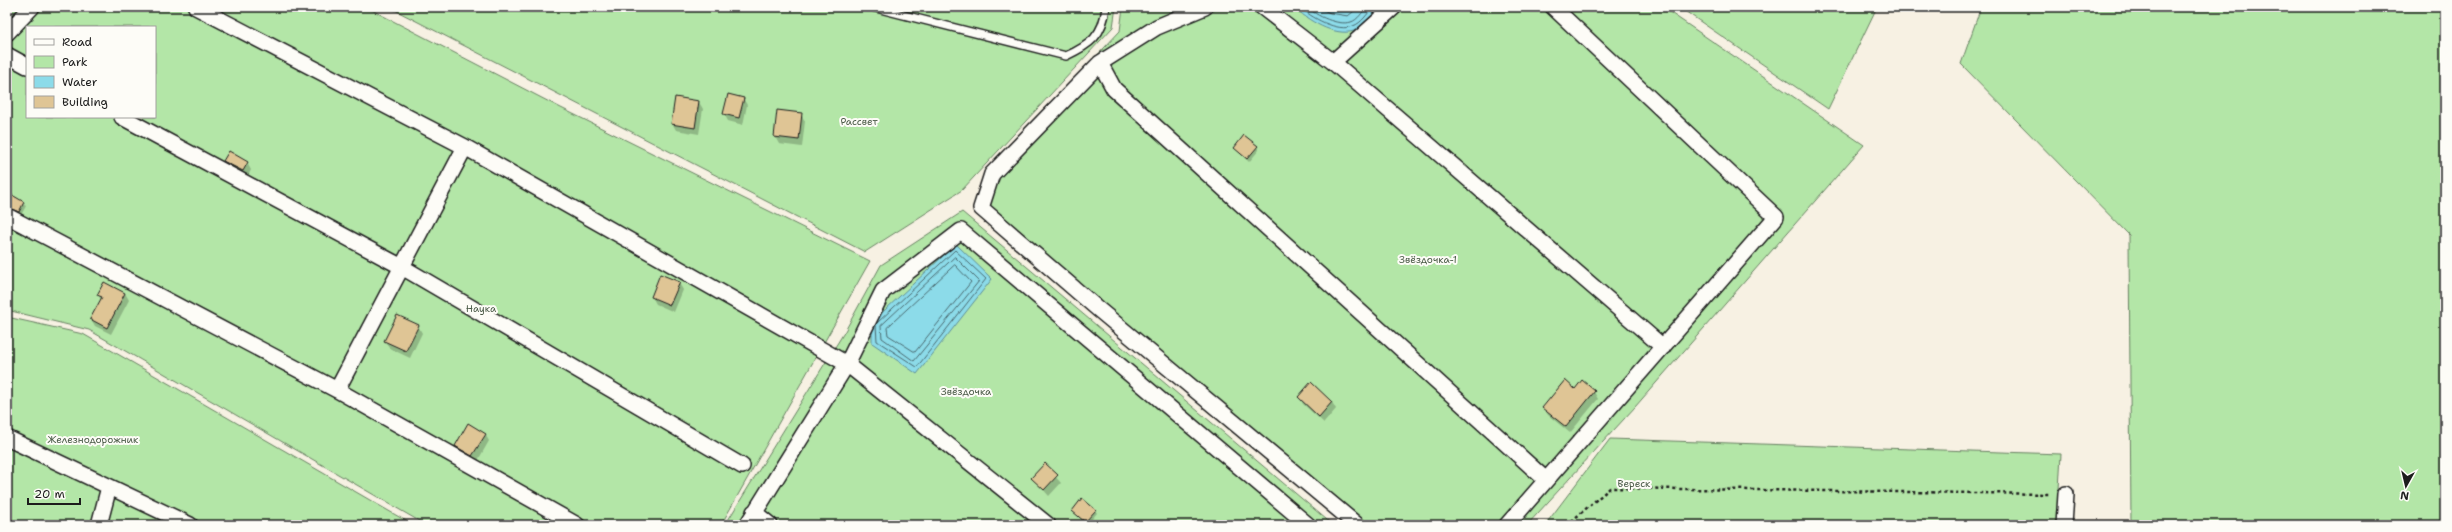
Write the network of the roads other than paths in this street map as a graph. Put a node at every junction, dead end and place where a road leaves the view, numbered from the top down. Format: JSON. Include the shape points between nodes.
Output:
{"nodes":[{"id":1,"x":32,"y":7,"type":"edge"},
{"id":2,"x":196,"y":7,"type":"edge"},
{"id":3,"x":872,"y":7,"type":"edge"},
{"id":4,"x":1106,"y":7,"type":"edge"},
{"id":5,"x":1205,"y":7,"type":"edge"},
{"id":6,"x":1262,"y":7,"type":"edge"},
{"id":7,"x":1394,"y":7,"type":"edge"},
{"id":8,"x":1553,"y":7,"type":"edge"},
{"id":9,"x":7,"y":33,"type":"edge"},
{"id":10,"x":7,"y":55,"type":"edge"},
{"id":11,"x":1333,"y":62,"type":"junction"},
{"id":12,"x":1100,"y":63,"type":"junction"},
{"id":13,"x":26,"y":65,"type":"edge"},
{"id":14,"x":124,"y":118,"type":"edge"},
{"id":15,"x":465,"y":147,"type":"junction"},
{"id":16,"x":7,"y":216,"type":"edge"},
{"id":17,"x":402,"y":267,"type":"junction"},
{"id":18,"x":1663,"y":347,"type":"junction"},
{"id":19,"x":847,"y":364,"type":"junction"},
{"id":20,"x":337,"y":390,"type":"junction"},
{"id":21,"x":7,"y":438,"type":"edge"},
{"id":22,"x":742,"y":466,"type":"dead end"},
{"id":23,"x":1546,"y":480,"type":"junction"},
{"id":24,"x":109,"y":486,"type":"junction"},
{"id":25,"x":2066,"y":494,"type":"road end"},
{"id":26,"x":751,"y":519,"type":"edge"},
{"id":27,"x":99,"y":525,"type":"edge"},
{"id":28,"x":190,"y":525,"type":"edge"},
{"id":29,"x":577,"y":525,"type":"edge"},
{"id":30,"x":770,"y":525,"type":"edge"},
{"id":31,"x":1048,"y":525,"type":"edge"},
{"id":32,"x":1308,"y":525,"type":"edge"},
{"id":33,"x":1357,"y":525,"type":"edge"},
{"id":34,"x":1507,"y":525,"type":"edge"},
{"id":35,"x":2064,"y":525,"type":"edge"}],
"edges":[{"from":1,"to":9,"type":"street"},
{"from":2,"to":15,"type":"street"},
{"from":3,"to":4,"type":"lane","via":[[1066,56],[1084,48],[1096,38]]},
{"from":5,"to":12,"type":"street","via":[[1157,27]]},
{"from":6,"to":11,"type":"street"},
{"from":7,"to":11,"type":"street"},
{"from":8,"to":18,"type":"street","via":[[1776,217]]},
{"from":10,"to":13,"type":"street"},
{"from":11,"to":18,"type":"street"},
{"from":12,"to":23,"type":"street","via":[[1114,89]]},
{"from":12,"to":33,"type":"street","via":[[992,174],[981,208]]},
{"from":14,"to":17,"type":"street"},
{"from":15,"to":17,"type":"street"},
{"from":15,"to":19,"type":"street"},
{"from":16,"to":20,"type":"street"},
{"from":17,"to":20,"type":"street"},
{"from":17,"to":22,"type":"street"},
{"from":18,"to":23,"type":"street"},
{"from":19,"to":26,"type":"street"},
{"from":19,"to":31,"type":"street"},
{"from":19,"to":32,"type":"street","via":[[883,291],[961,231]]},
{"from":20,"to":29,"type":"street"},
{"from":21,"to":24,"type":"street"},
{"from":23,"to":34,"type":"street"},
{"from":24,"to":27,"type":"street"},
{"from":24,"to":28,"type":"street"},
{"from":25,"to":35,"type":"street"},
{"from":26,"to":30,"type":"street"}]}
